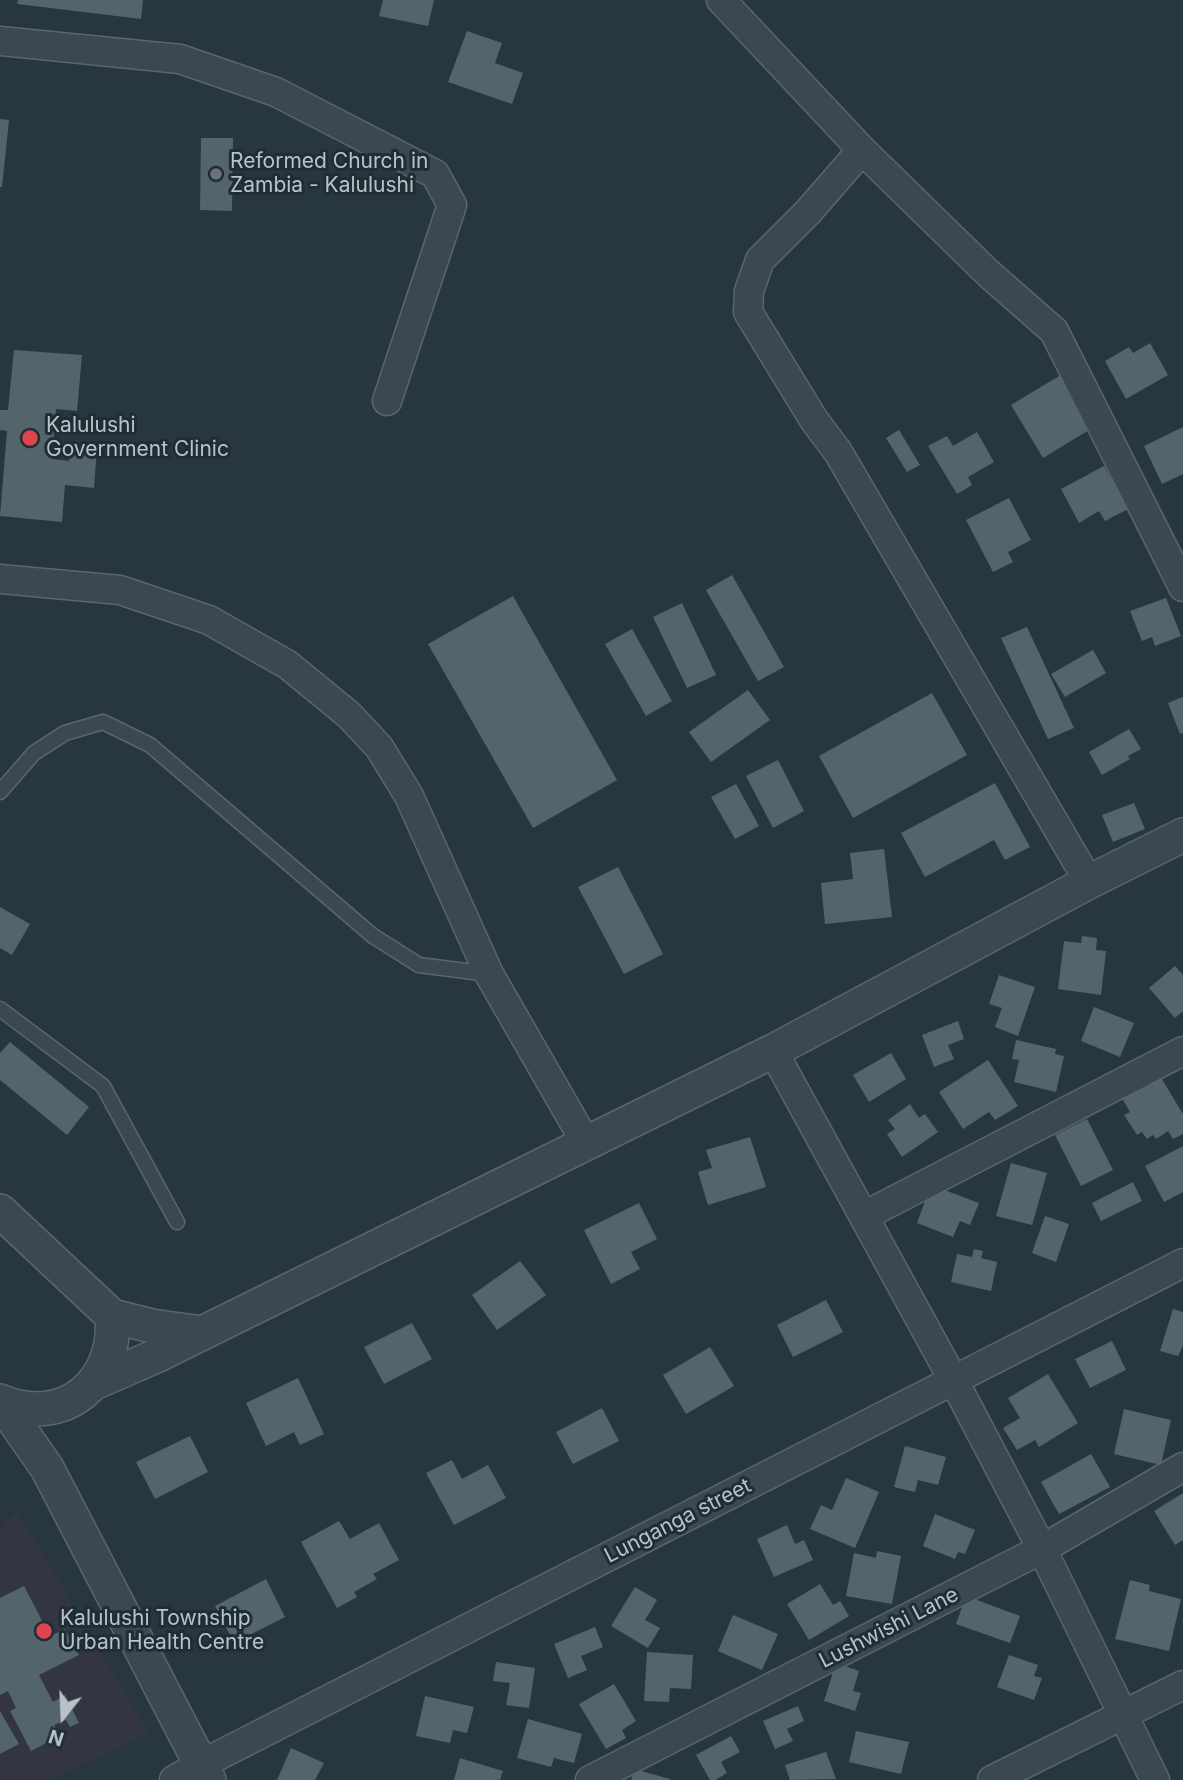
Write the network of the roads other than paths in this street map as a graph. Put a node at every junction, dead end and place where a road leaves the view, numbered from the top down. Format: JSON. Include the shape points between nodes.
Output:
{"nodes":[{"id":1,"x":720,"y":0,"type":"edge"},
{"id":2,"x":0,"y":41,"type":"edge"},
{"id":3,"x":862,"y":150,"type":"junction"},
{"id":4,"x":387,"y":401,"type":"dead end"},
{"id":5,"x":0,"y":579,"type":"edge"},
{"id":6,"x":1183,"y":587,"type":"edge"},
{"id":7,"x":0,"y":792,"type":"edge"},
{"id":8,"x":1183,"y":835,"type":"edge"},
{"id":9,"x":1089,"y":882,"type":"junction"},
{"id":10,"x":489,"y":974,"type":"junction"},
{"id":11,"x":0,"y":1009,"type":"edge"},
{"id":12,"x":773,"y":1051,"type":"junction"},
{"id":13,"x":1183,"y":1051,"type":"edge"},
{"id":14,"x":586,"y":1143,"type":"junction"},
{"id":15,"x":0,"y":1211,"type":"edge"},
{"id":16,"x":864,"y":1216,"type":"junction"},
{"id":17,"x":177,"y":1222,"type":"dead end"},
{"id":18,"x":1183,"y":1263,"type":"edge"},
{"id":19,"x":112,"y":1315,"type":"junction"},
{"id":20,"x":202,"y":1333,"type":"junction"},
{"id":21,"x":954,"y":1381,"type":"junction"},
{"id":22,"x":94,"y":1382,"type":"junction"},
{"id":23,"x":0,"y":1402,"type":"edge"},
{"id":24,"x":62,"y":1405,"type":"junction"},
{"id":25,"x":1183,"y":1467,"type":"edge"},
{"id":26,"x":47,"y":1468,"type":"junction"},
{"id":27,"x":1042,"y":1549,"type":"junction"},
{"id":28,"x":1183,"y":1685,"type":"edge"},
{"id":29,"x":1124,"y":1715,"type":"junction"},
{"id":30,"x":195,"y":1774,"type":"edge"},
{"id":31,"x":590,"y":1780,"type":"edge"},
{"id":32,"x":992,"y":1780,"type":"edge"},
{"id":33,"x":1155,"y":1780,"type":"edge"}],
"edges":[{"from":1,"to":3,"type":"street"},
{"from":2,"to":4,"type":"street","via":[[180,59],[276,92],[435,174],[452,205]]},
{"from":3,"to":6,"type":"street","via":[[1054,331]]},
{"from":3,"to":9,"type":"street","via":[[760,260],[749,290],[748,312],[838,452]]},
{"from":5,"to":10,"type":"street","via":[[120,590],[209,620],[288,665],[349,715],[379,747],[409,796]]},
{"from":7,"to":10,"type":"lane","via":[[34,753],[65,733],[103,722],[150,745],[373,936],[419,965]]},
{"from":8,"to":9,"type":"street"},
{"from":9,"to":12,"type":"street"},
{"from":10,"to":14,"type":"street"},
{"from":11,"to":17,"type":"lane","via":[[103,1086]]},
{"from":12,"to":14,"type":"street"},
{"from":12,"to":16,"type":"street"},
{"from":13,"to":16,"type":"street"},
{"from":14,"to":20,"type":"street"},
{"from":15,"to":19,"type":"street"},
{"from":16,"to":21,"type":"street"},
{"from":18,"to":21,"type":"street","name":"Lunganga street"},
{"from":19,"to":20,"type":"street"},
{"from":19,"to":22,"type":"street","via":[[112,1347]]},
{"from":20,"to":22,"type":"street"},
{"from":21,"to":27,"type":"street"},
{"from":21,"to":30,"type":"street","name":"Lunganga street"},
{"from":22,"to":24,"type":"street"},
{"from":23,"to":24,"type":"street","via":[[31,1410]]},
{"from":23,"to":26,"type":"street"},
{"from":24,"to":26,"type":"street","via":[[49,1427]]},
{"from":25,"to":27,"type":"street","name":"Lushwishi Lane"},
{"from":26,"to":30,"type":"street"},
{"from":27,"to":29,"type":"street"},
{"from":27,"to":31,"type":"street","name":"Lushwishi Lane"},
{"from":28,"to":29,"type":"street"},
{"from":29,"to":32,"type":"street"},
{"from":29,"to":33,"type":"street"}]}
